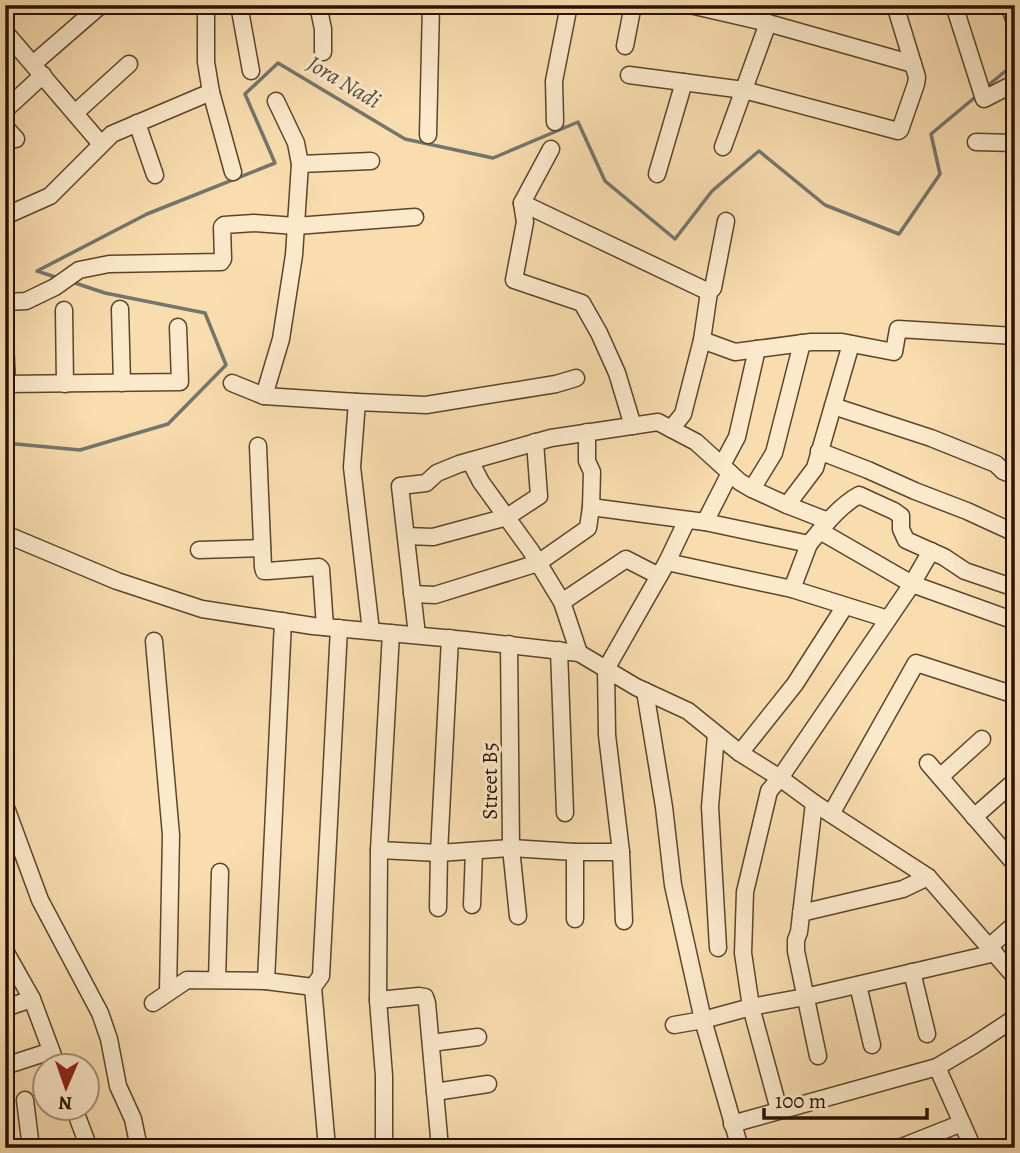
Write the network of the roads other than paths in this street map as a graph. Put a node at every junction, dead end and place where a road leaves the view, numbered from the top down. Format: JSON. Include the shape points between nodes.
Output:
{"nodes":[{"id":1,"x":100,"y":5,"type":"edge"},
{"id":2,"x":206,"y":5,"type":"edge"},
{"id":3,"x":239,"y":5,"type":"edge"},
{"id":4,"x":318,"y":5,"type":"edge"},
{"id":5,"x":431,"y":5,"type":"edge"},
{"id":6,"x":569,"y":5,"type":"edge"},
{"id":7,"x":633,"y":5,"type":"edge"},
{"id":8,"x":690,"y":5,"type":"edge"},
{"id":9,"x":895,"y":5,"type":"edge"},
{"id":10,"x":954,"y":5,"type":"edge"},
{"id":11,"x":1009,"y":5,"type":"edge"},
{"id":12,"x":1015,"y":22,"type":"edge"},
{"id":13,"x":768,"y":23,"type":"junction"},
{"id":14,"x":5,"y":32,"type":"edge"},
{"id":15,"x":625,"y":46,"type":"dead end"},
{"id":16,"x":323,"y":52,"type":"dead end"},
{"id":17,"x":129,"y":64,"type":"dead end"},
{"id":18,"x":913,"y":64,"type":"junction"},
{"id":19,"x":38,"y":70,"type":"junction"},
{"id":20,"x":251,"y":71,"type":"dead end"},
{"id":21,"x":629,"y":75,"type":"dead end"},
{"id":22,"x":684,"y":82,"type":"junction"},
{"id":23,"x":1015,"y":83,"type":"edge"},
{"id":24,"x":744,"y":90,"type":"junction"},
{"id":25,"x":211,"y":92,"type":"junction"},
{"id":26,"x":275,"y":101,"type":"dead end"},
{"id":27,"x":5,"y":110,"type":"edge"},
{"id":28,"x":75,"y":113,"type":"junction"},
{"id":29,"x":555,"y":122,"type":"dead end"},
{"id":30,"x":137,"y":123,"type":"junction"},
{"id":31,"x":428,"y":135,"type":"dead end"},
{"id":32,"x":976,"y":142,"type":"dead end"},
{"id":33,"x":1015,"y":143,"type":"edge"},
{"id":34,"x":101,"y":145,"type":"junction"},
{"id":35,"x":723,"y":147,"type":"dead end"},
{"id":36,"x":551,"y":149,"type":"dead end"},
{"id":37,"x":371,"y":161,"type":"dead end"},
{"id":38,"x":300,"y":164,"type":"junction"},
{"id":39,"x":233,"y":172,"type":"dead end"},
{"id":40,"x":657,"y":174,"type":"dead end"},
{"id":41,"x":155,"y":175,"type":"dead end"},
{"id":42,"x":522,"y":204,"type":"junction"},
{"id":43,"x":5,"y":215,"type":"edge"},
{"id":44,"x":415,"y":216,"type":"dead end"},
{"id":45,"x":726,"y":221,"type":"dead end"},
{"id":46,"x":296,"y":226,"type":"junction"},
{"id":47,"x":709,"y":292,"type":"junction"},
{"id":48,"x":5,"y":302,"type":"edge"},
{"id":49,"x":120,"y":309,"type":"dead end"},
{"id":50,"x":64,"y":310,"type":"dead end"},
{"id":51,"x":178,"y":327,"type":"dead end"},
{"id":52,"x":1015,"y":336,"type":"edge"},
{"id":53,"x":702,"y":340,"type":"junction"},
{"id":54,"x":5,"y":343,"type":"edge"},
{"id":55,"x":802,"y":343,"type":"junction"},
{"id":56,"x":851,"y":344,"type":"junction"},
{"id":57,"x":757,"y":349,"type":"junction"},
{"id":58,"x":576,"y":378,"type":"dead end"},
{"id":59,"x":122,"y":383,"type":"junction"},
{"id":60,"x":232,"y":383,"type":"dead end"},
{"id":61,"x":6,"y":384,"type":"edge"},
{"id":62,"x":65,"y":384,"type":"junction"},
{"id":63,"x":264,"y":396,"type":"junction"},
{"id":64,"x":357,"y":402,"type":"junction"},
{"id":65,"x":833,"y":406,"type":"junction"},
{"id":66,"x":633,"y":426,"type":"junction"},
{"id":67,"x":671,"y":429,"type":"junction"},
{"id":68,"x":587,"y":432,"type":"junction"},
{"id":69,"x":535,"y":442,"type":"junction"},
{"id":70,"x":258,"y":446,"type":"dead end"},
{"id":71,"x":819,"y":451,"type":"junction"},
{"id":72,"x":470,"y":461,"type":"junction"},
{"id":73,"x":726,"y":469,"type":"junction"},
{"id":74,"x":1015,"y":476,"type":"edge"},
{"id":75,"x":752,"y":489,"type":"junction"},
{"id":76,"x":787,"y":505,"type":"junction"},
{"id":77,"x":591,"y":507,"type":"junction"},
{"id":78,"x":507,"y":517,"type":"junction"},
{"id":79,"x":687,"y":520,"type":"junction"},
{"id":80,"x":705,"y":522,"type":"junction"},
{"id":81,"x":819,"y":532,"type":"junction"},
{"id":82,"x":1015,"y":533,"type":"edge"},
{"id":83,"x":5,"y":534,"type":"edge"},
{"id":84,"x":406,"y":536,"type":"junction"},
{"id":85,"x":262,"y":548,"type":"junction"},
{"id":86,"x":199,"y":550,"type":"dead end"},
{"id":87,"x":931,"y":551,"type":"junction"},
{"id":88,"x":538,"y":563,"type":"junction"},
{"id":89,"x":663,"y":569,"type":"junction"},
{"id":90,"x":912,"y":584,"type":"junction"},
{"id":91,"x":1015,"y":588,"type":"edge"},
{"id":92,"x":792,"y":589,"type":"junction"},
{"id":93,"x":412,"y":594,"type":"junction"},
{"id":94,"x":562,"y":602,"type":"junction"},
{"id":95,"x":845,"y":606,"type":"junction"},
{"id":96,"x":888,"y":619,"type":"junction"},
{"id":97,"x":283,"y":621,"type":"junction"},
{"id":98,"x":1015,"y":621,"type":"edge"},
{"id":99,"x":332,"y":628,"type":"junction"},
{"id":100,"x":371,"y":631,"type":"junction"},
{"id":101,"x":391,"y":633,"type":"junction"},
{"id":102,"x":417,"y":635,"type":"junction"},
{"id":103,"x":450,"y":638,"type":"junction"},
{"id":104,"x":155,"y":641,"type":"dead end"},
{"id":105,"x":509,"y":644,"type":"junction"},
{"id":106,"x":559,"y":650,"type":"junction"},
{"id":107,"x":579,"y":653,"type":"junction"},
{"id":108,"x":606,"y":668,"type":"junction"},
{"id":109,"x":645,"y":691,"type":"junction"},
{"id":110,"x":1015,"y":695,"type":"edge"},
{"id":111,"x":716,"y":735,"type":"junction"},
{"id":112,"x":982,"y":739,"type":"dead end"},
{"id":113,"x":740,"y":753,"type":"junction"},
{"id":114,"x":928,"y":762,"type":"dead end"},
{"id":115,"x":940,"y":777,"type":"junction"},
{"id":116,"x":780,"y":778,"type":"junction"},
{"id":117,"x":1015,"y":781,"type":"edge"},
{"id":118,"x":814,"y":803,"type":"junction"},
{"id":119,"x":5,"y":805,"type":"edge"},
{"id":120,"x":565,"y":813,"type":"dead end"},
{"id":121,"x":831,"y":814,"type":"junction"},
{"id":122,"x":974,"y":817,"type":"junction"},
{"id":123,"x":511,"y":848,"type":"junction"},
{"id":124,"x":379,"y":850,"type":"junction"},
{"id":125,"x":474,"y":851,"type":"junction"},
{"id":126,"x":575,"y":852,"type":"junction"},
{"id":127,"x":621,"y":852,"type":"junction"},
{"id":128,"x":439,"y":853,"type":"junction"},
{"id":129,"x":1013,"y":858,"type":"edge"},
{"id":130,"x":220,"y":872,"type":"dead end"},
{"id":131,"x":928,"y":877,"type":"junction"},
{"id":132,"x":472,"y":905,"type":"dead end"},
{"id":133,"x":438,"y":908,"type":"dead end"},
{"id":134,"x":802,"y":913,"type":"junction"},
{"id":135,"x":518,"y":916,"type":"dead end"},
{"id":136,"x":575,"y":919,"type":"dead end"},
{"id":137,"x":624,"y":921,"type":"dead end"},
{"id":138,"x":1015,"y":924,"type":"edge"},
{"id":139,"x":718,"y":948,"type":"dead end"},
{"id":140,"x":992,"y":950,"type":"junction"},
{"id":141,"x":5,"y":951,"type":"edge"},
{"id":142,"x":912,"y":972,"type":"junction"},
{"id":143,"x":1015,"y":978,"type":"edge"},
{"id":144,"x":217,"y":980,"type":"junction"},
{"id":145,"x":265,"y":981,"type":"junction"},
{"id":146,"x":858,"y":985,"type":"junction"},
{"id":147,"x":313,"y":987,"type":"junction"},
{"id":148,"x":168,"y":992,"type":"junction"},
{"id":149,"x":805,"y":997,"type":"junction"},
{"id":150,"x":32,"y":999,"type":"junction"},
{"id":151,"x":378,"y":1000,"type":"junction"},
{"id":152,"x":153,"y":1003,"type":"dead end"},
{"id":153,"x":751,"y":1007,"type":"junction"},
{"id":154,"x":5,"y":1008,"type":"edge"},
{"id":155,"x":1015,"y":1018,"type":"edge"},
{"id":156,"x":703,"y":1020,"type":"junction"},
{"id":157,"x":674,"y":1025,"type":"dead end"},
{"id":158,"x":927,"y":1034,"type":"dead end"},
{"id":159,"x":478,"y":1037,"type":"dead end"},
{"id":160,"x":431,"y":1043,"type":"junction"},
{"id":161,"x":872,"y":1045,"type":"dead end"},
{"id":162,"x":52,"y":1052,"type":"edge"},
{"id":163,"x":818,"y":1056,"type":"dead end"},
{"id":164,"x":32,"y":1062,"type":"edge"},
{"id":165,"x":5,"y":1066,"type":"edge"},
{"id":166,"x":937,"y":1067,"type":"junction"},
{"id":167,"x":488,"y":1084,"type":"dead end"},
{"id":168,"x":435,"y":1092,"type":"junction"},
{"id":169,"x":25,"y":1100,"type":"dead end"},
{"id":170,"x":779,"y":1110,"type":"junction"},
{"id":171,"x":79,"y":1122,"type":"edge"},
{"id":172,"x":962,"y":1123,"type":"junction"},
{"id":173,"x":732,"y":1124,"type":"junction"},
{"id":174,"x":31,"y":1148,"type":"edge"},
{"id":175,"x":89,"y":1148,"type":"edge"},
{"id":176,"x":139,"y":1148,"type":"edge"},
{"id":177,"x":327,"y":1148,"type":"edge"},
{"id":178,"x":384,"y":1148,"type":"edge"},
{"id":179,"x":440,"y":1148,"type":"edge"},
{"id":180,"x":740,"y":1148,"type":"edge"},
{"id":181,"x":899,"y":1148,"type":"edge"},
{"id":182,"x":973,"y":1148,"type":"edge"}],
"edges":[{"from":1,"to":19,"type":"street"},
{"from":2,"to":25,"type":"street"},
{"from":3,"to":20,"type":"street"},
{"from":4,"to":16,"type":"street"},
{"from":5,"to":31,"type":"street"},
{"from":6,"to":29,"type":"street","via":[[554,81]]},
{"from":7,"to":15,"type":"street"},
{"from":8,"to":13,"type":"street"},
{"from":9,"to":18,"type":"street"},
{"from":10,"to":23,"type":"street","via":[[984,99]]},
{"from":11,"to":12,"type":"street"},
{"from":13,"to":18,"type":"street"},
{"from":13,"to":24,"type":"street"},
{"from":14,"to":19,"type":"street"},
{"from":17,"to":28,"type":"street"},
{"from":18,"to":24,"type":"street","via":[[916,83],[898,131]]},
{"from":19,"to":27,"type":"street"},
{"from":19,"to":28,"type":"street"},
{"from":21,"to":22,"type":"street"},
{"from":22,"to":24,"type":"street"},
{"from":22,"to":40,"type":"street"},
{"from":24,"to":35,"type":"street"},
{"from":25,"to":30,"type":"street"},
{"from":25,"to":39,"type":"street"},
{"from":26,"to":38,"type":"street","via":[[296,143]]},
{"from":28,"to":34,"type":"street"},
{"from":30,"to":34,"type":"street","via":[[112,134]]},
{"from":30,"to":41,"type":"street"},
{"from":32,"to":33,"type":"street"},
{"from":34,"to":43,"type":"street","via":[[50,196]]},
{"from":36,"to":42,"type":"street"},
{"from":37,"to":38,"type":"street"},
{"from":38,"to":46,"type":"street"},
{"from":42,"to":47,"type":"street"},
{"from":42,"to":66,"type":"street","via":[[525,222],[514,280],[582,303],[617,373]]},
{"from":44,"to":46,"type":"street"},
{"from":45,"to":47,"type":"street"},
{"from":46,"to":48,"type":"street","via":[[225,225],[221,262],[109,264],[79,270],[26,301]]},
{"from":46,"to":63,"type":"street","via":[[281,339]]},
{"from":47,"to":53,"type":"street"},
{"from":49,"to":59,"type":"street"},
{"from":50,"to":62,"type":"street"},
{"from":51,"to":59,"type":"street","via":[[180,382]]},
{"from":52,"to":56,"type":"street","via":[[898,329],[894,352]]},
{"from":53,"to":57,"type":"street","via":[[735,352]]},
{"from":53,"to":67,"type":"street","via":[[683,415]]},
{"from":54,"to":61,"type":"street"},
{"from":55,"to":56,"type":"street"},
{"from":55,"to":57,"type":"street"},
{"from":55,"to":75,"type":"street","via":[[774,453]]},
{"from":56,"to":65,"type":"street"},
{"from":57,"to":73,"type":"street"},
{"from":58,"to":64,"type":"street","via":[[426,405]]},
{"from":59,"to":62,"type":"street"},
{"from":60,"to":63,"type":"street"},
{"from":61,"to":62,"type":"street"},
{"from":63,"to":64,"type":"street"},
{"from":64,"to":100,"type":"street","via":[[352,467]]},
{"from":65,"to":71,"type":"street"},
{"from":65,"to":74,"type":"street","via":[[931,438]]},
{"from":66,"to":67,"type":"street","via":[[658,422]]},
{"from":66,"to":68,"type":"street"},
{"from":67,"to":73,"type":"street","via":[[696,442]]},
{"from":68,"to":69,"type":"street"},
{"from":68,"to":77,"type":"street"},
{"from":69,"to":72,"type":"street"},
{"from":69,"to":78,"type":"street","via":[[539,496]]},
{"from":70,"to":85,"type":"street"},
{"from":71,"to":76,"type":"street","via":[[815,468]]},
{"from":71,"to":82,"type":"street"},
{"from":72,"to":78,"type":"street"},
{"from":72,"to":84,"type":"street","via":[[437,473],[425,483],[400,486]]},
{"from":73,"to":75,"type":"street"},
{"from":73,"to":80,"type":"street"},
{"from":75,"to":76,"type":"street"},
{"from":76,"to":81,"type":"street"},
{"from":77,"to":79,"type":"street"},
{"from":77,"to":88,"type":"street","via":[[588,528]]},
{"from":78,"to":84,"type":"street","via":[[433,537]]},
{"from":78,"to":88,"type":"street"},
{"from":79,"to":80,"type":"street"},
{"from":79,"to":89,"type":"street"},
{"from":80,"to":81,"type":"street"},
{"from":81,"to":87,"type":"street","via":[[859,495],[901,516],[906,540]]},
{"from":81,"to":90,"type":"street"},
{"from":81,"to":92,"type":"street"},
{"from":83,"to":97,"type":"street","via":[[117,581],[202,610]]},
{"from":84,"to":93,"type":"street"},
{"from":85,"to":86,"type":"street"},
{"from":85,"to":99,"type":"street","via":[[264,571],[321,569]]},
{"from":87,"to":90,"type":"street"},
{"from":87,"to":91,"type":"street","via":[[965,571]]},
{"from":88,"to":93,"type":"street","via":[[435,595]]},
{"from":88,"to":94,"type":"street"},
{"from":89,"to":92,"type":"street"},
{"from":89,"to":94,"type":"street","via":[[626,558]]},
{"from":89,"to":108,"type":"street"},
{"from":90,"to":96,"type":"street"},
{"from":90,"to":98,"type":"street"},
{"from":92,"to":95,"type":"street"},
{"from":93,"to":102,"type":"street"},
{"from":94,"to":107,"type":"street"},
{"from":95,"to":96,"type":"street"},
{"from":95,"to":113,"type":"street","via":[[795,684]]},
{"from":96,"to":116,"type":"street"},
{"from":97,"to":99,"type":"street"},
{"from":97,"to":145,"type":"street"},
{"from":99,"to":100,"type":"street"},
{"from":99,"to":147,"type":"street","via":[[321,976]]},
{"from":100,"to":101,"type":"street"},
{"from":101,"to":102,"type":"street"},
{"from":101,"to":124,"type":"street"},
{"from":102,"to":103,"type":"street"},
{"from":103,"to":105,"type":"street"},
{"from":103,"to":128,"type":"street"},
{"from":104,"to":148,"type":"street","via":[[171,835]]},
{"from":105,"to":106,"type":"street"},
{"from":105,"to":123,"type":"street","name":"Street B5"},
{"from":106,"to":107,"type":"street"},
{"from":106,"to":120,"type":"street"},
{"from":107,"to":108,"type":"street"},
{"from":108,"to":109,"type":"street"},
{"from":108,"to":127,"type":"street","via":[[607,736]]},
{"from":109,"to":111,"type":"street","via":[[688,711]]},
{"from":109,"to":156,"type":"street","via":[[673,885]]},
{"from":110,"to":121,"type":"street","via":[[916,663]]},
{"from":111,"to":113,"type":"street"},
{"from":111,"to":139,"type":"street","via":[[710,807]]},
{"from":112,"to":115,"type":"street"},
{"from":113,"to":116,"type":"street"},
{"from":114,"to":115,"type":"street"},
{"from":115,"to":122,"type":"street"},
{"from":116,"to":118,"type":"street"},
{"from":116,"to":153,"type":"street","via":[[769,791],[745,892],[743,953]]},
{"from":117,"to":122,"type":"street"},
{"from":118,"to":121,"type":"street"},
{"from":118,"to":134,"type":"street"},
{"from":119,"to":176,"type":"street","via":[[40,900],[100,1013]]},
{"from":121,"to":131,"type":"street"},
{"from":122,"to":129,"type":"street"},
{"from":123,"to":125,"type":"street"},
{"from":123,"to":126,"type":"street"},
{"from":123,"to":135,"type":"street","name":"Street B5"},
{"from":124,"to":128,"type":"street"},
{"from":124,"to":151,"type":"street"},
{"from":125,"to":128,"type":"street"},
{"from":125,"to":132,"type":"street"},
{"from":126,"to":127,"type":"street"},
{"from":126,"to":136,"type":"street"},
{"from":127,"to":137,"type":"street"},
{"from":128,"to":133,"type":"street"},
{"from":130,"to":144,"type":"street"},
{"from":131,"to":134,"type":"street","via":[[903,889]]},
{"from":131,"to":140,"type":"street"},
{"from":134,"to":149,"type":"street","via":[[796,951]]},
{"from":138,"to":140,"type":"street"},
{"from":140,"to":142,"type":"street"},
{"from":140,"to":143,"type":"street"},
{"from":141,"to":150,"type":"street"},
{"from":142,"to":146,"type":"street"},
{"from":142,"to":158,"type":"street"},
{"from":144,"to":145,"type":"street"},
{"from":144,"to":148,"type":"street","via":[[187,980]]},
{"from":145,"to":147,"type":"street"},
{"from":146,"to":149,"type":"street"},
{"from":146,"to":161,"type":"street"},
{"from":147,"to":177,"type":"street"},
{"from":148,"to":152,"type":"street"},
{"from":149,"to":153,"type":"street"},
{"from":149,"to":163,"type":"street"},
{"from":150,"to":154,"type":"street"},
{"from":150,"to":162,"type":"street"},
{"from":151,"to":160,"type":"street","via":[[425,997]]},
{"from":151,"to":178,"type":"street"},
{"from":153,"to":156,"type":"street"},
{"from":153,"to":170,"type":"street"},
{"from":155,"to":166,"type":"street"},
{"from":156,"to":157,"type":"street"},
{"from":156,"to":173,"type":"street"},
{"from":159,"to":160,"type":"street"},
{"from":160,"to":168,"type":"street"},
{"from":164,"to":165,"type":"street"},
{"from":166,"to":170,"type":"street"},
{"from":166,"to":172,"type":"street"},
{"from":167,"to":168,"type":"street"},
{"from":168,"to":179,"type":"street"},
{"from":169,"to":174,"type":"street"},
{"from":170,"to":173,"type":"street"},
{"from":171,"to":175,"type":"street"},
{"from":172,"to":181,"type":"street"},
{"from":172,"to":182,"type":"street"},
{"from":173,"to":180,"type":"street"}]}
